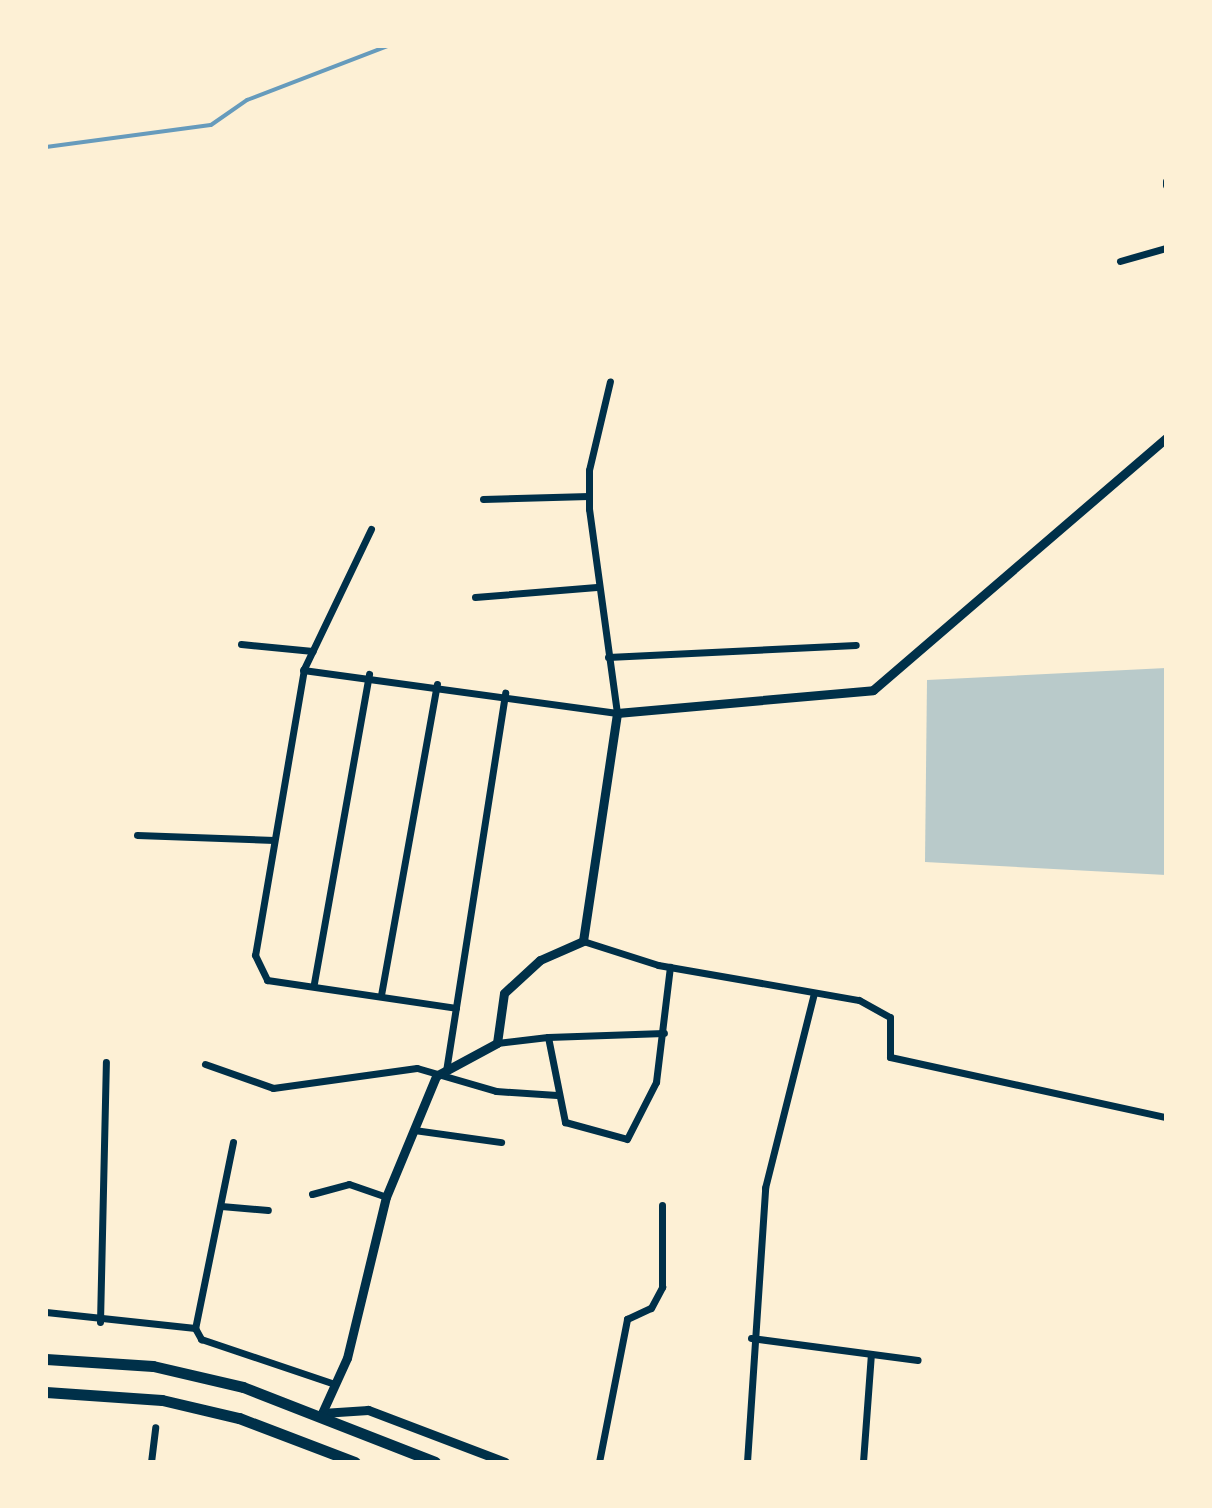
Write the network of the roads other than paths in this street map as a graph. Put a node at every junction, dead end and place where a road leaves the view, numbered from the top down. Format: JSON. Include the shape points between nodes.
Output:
{"nodes":[{"id":1,"x":1166,"y":248,"type":"edge"},
{"id":2,"x":1120,"y":261,"type":"dead end"},
{"id":3,"x":610,"y":381,"type":"dead end"},
{"id":4,"x":1166,"y":438,"type":"edge"},
{"id":5,"x":589,"y":496,"type":"junction"},
{"id":6,"x":483,"y":499,"type":"dead end"},
{"id":7,"x":371,"y":529,"type":"dead end"},
{"id":8,"x":597,"y":587,"type":"junction"},
{"id":9,"x":475,"y":597,"type":"dead end"},
{"id":10,"x":241,"y":644,"type":"dead end"},
{"id":11,"x":856,"y":645,"type":"dead end"},
{"id":12,"x":313,"y":651,"type":"junction"},
{"id":13,"x":608,"y":657,"type":"junction"},
{"id":14,"x":303,"y":670,"type":"junction"},
{"id":15,"x":369,"y":674,"type":"junction"},
{"id":16,"x":437,"y":684,"type":"junction"},
{"id":17,"x":505,"y":693,"type":"junction"},
{"id":18,"x":617,"y":713,"type":"junction"},
{"id":19,"x":137,"y":835,"type":"dead end"},
{"id":20,"x":274,"y":840,"type":"junction"},
{"id":21,"x":583,"y":941,"type":"junction"},
{"id":22,"x":670,"y":967,"type":"junction"},
{"id":23,"x":314,"y":983,"type":"junction"},
{"id":24,"x":814,"y":993,"type":"junction"},
{"id":25,"x":381,"y":995,"type":"junction"},
{"id":26,"x":456,"y":1008,"type":"junction"},
{"id":27,"x":664,"y":1033,"type":"junction"},
{"id":28,"x":548,"y":1037,"type":"junction"},
{"id":29,"x":497,"y":1043,"type":"junction"},
{"id":30,"x":106,"y":1062,"type":"dead end"},
{"id":31,"x":205,"y":1064,"type":"dead end"},
{"id":32,"x":441,"y":1073,"type":"junction"},
{"id":33,"x":557,"y":1095,"type":"junction"},
{"id":34,"x":1166,"y":1117,"type":"edge"},
{"id":35,"x":414,"y":1130,"type":"junction"},
{"id":36,"x":233,"y":1142,"type":"dead end"},
{"id":37,"x":501,"y":1142,"type":"dead end"},
{"id":38,"x":312,"y":1194,"type":"dead end"},
{"id":39,"x":386,"y":1197,"type":"junction"},
{"id":40,"x":662,"y":1205,"type":"dead end"},
{"id":41,"x":221,"y":1206,"type":"junction"},
{"id":42,"x":268,"y":1210,"type":"dead end"},
{"id":43,"x":46,"y":1312,"type":"edge"},
{"id":44,"x":100,"y":1322,"type":"junction"},
{"id":45,"x":195,"y":1328,"type":"junction"},
{"id":46,"x":751,"y":1338,"type":"junction"},
{"id":47,"x":871,"y":1354,"type":"junction"},
{"id":48,"x":46,"y":1359,"type":"edge"},
{"id":49,"x":918,"y":1360,"type":"dead end"},
{"id":50,"x":335,"y":1384,"type":"junction"},
{"id":51,"x":46,"y":1392,"type":"edge"},
{"id":52,"x":322,"y":1413,"type":"junction"},
{"id":53,"x":155,"y":1427,"type":"dead end"},
{"id":54,"x":151,"y":1462,"type":"edge"},
{"id":55,"x":355,"y":1462,"type":"edge"},
{"id":56,"x":435,"y":1462,"type":"edge"},
{"id":57,"x":505,"y":1462,"type":"edge"},
{"id":58,"x":599,"y":1462,"type":"edge"},
{"id":59,"x":747,"y":1462,"type":"edge"},
{"id":60,"x":863,"y":1462,"type":"edge"}],
"edges":[{"from":1,"to":2,"type":"street"},
{"from":3,"to":5,"type":"street"},
{"from":4,"to":18,"type":"street","via":[[873,690]]},
{"from":5,"to":6,"type":"street"},
{"from":5,"to":8,"type":"street"},
{"from":7,"to":12,"type":"street"},
{"from":8,"to":9,"type":"street"},
{"from":8,"to":13,"type":"street"},
{"from":10,"to":12,"type":"street"},
{"from":11,"to":13,"type":"street"},
{"from":12,"to":14,"type":"street"},
{"from":13,"to":18,"type":"street"},
{"from":14,"to":15,"type":"street"},
{"from":14,"to":20,"type":"street"},
{"from":15,"to":16,"type":"street"},
{"from":15,"to":23,"type":"street"},
{"from":16,"to":17,"type":"street"},
{"from":16,"to":25,"type":"street"},
{"from":17,"to":18,"type":"street"},
{"from":17,"to":26,"type":"street"},
{"from":18,"to":21,"type":"street"},
{"from":19,"to":20,"type":"street"},
{"from":20,"to":23,"type":"street","via":[[255,955],[259,973]]},
{"from":21,"to":22,"type":"street"},
{"from":21,"to":29,"type":"street","via":[[540,960],[504,993]]},
{"from":22,"to":24,"type":"street"},
{"from":22,"to":27,"type":"street"},
{"from":23,"to":25,"type":"street"},
{"from":24,"to":34,"type":"street","via":[[859,1000],[890,1017],[890,1057]]},
{"from":24,"to":46,"type":"street","via":[[765,1188]]},
{"from":25,"to":26,"type":"street"},
{"from":26,"to":32,"type":"street"},
{"from":27,"to":28,"type":"street"},
{"from":27,"to":33,"type":"street","via":[[654,1089],[627,1139],[573,1129]]},
{"from":28,"to":29,"type":"street"},
{"from":28,"to":33,"type":"street"},
{"from":29,"to":32,"type":"street"},
{"from":30,"to":44,"type":"street"},
{"from":31,"to":32,"type":"street","via":[[273,1088],[384,1069]]},
{"from":32,"to":33,"type":"street"},
{"from":32,"to":35,"type":"street"},
{"from":35,"to":37,"type":"street"},
{"from":35,"to":39,"type":"street"},
{"from":36,"to":41,"type":"street"},
{"from":38,"to":39,"type":"street","via":[[349,1184]]},
{"from":39,"to":50,"type":"street"},
{"from":40,"to":58,"type":"street","via":[[662,1287],[651,1308],[627,1319]]},
{"from":41,"to":42,"type":"street"},
{"from":41,"to":45,"type":"street"},
{"from":43,"to":44,"type":"street"},
{"from":44,"to":45,"type":"street"},
{"from":45,"to":50,"type":"street","via":[[201,1339]]},
{"from":46,"to":47,"type":"street"},
{"from":46,"to":59,"type":"street"},
{"from":47,"to":49,"type":"street"},
{"from":47,"to":60,"type":"street"},
{"from":48,"to":52,"type":"highway","via":[[153,1366]]},
{"from":50,"to":52,"type":"street"},
{"from":51,"to":55,"type":"highway","via":[[162,1400],[239,1418]]},
{"from":52,"to":56,"type":"highway"},
{"from":52,"to":57,"type":"street","via":[[368,1410]]},
{"from":53,"to":54,"type":"street"}]}
